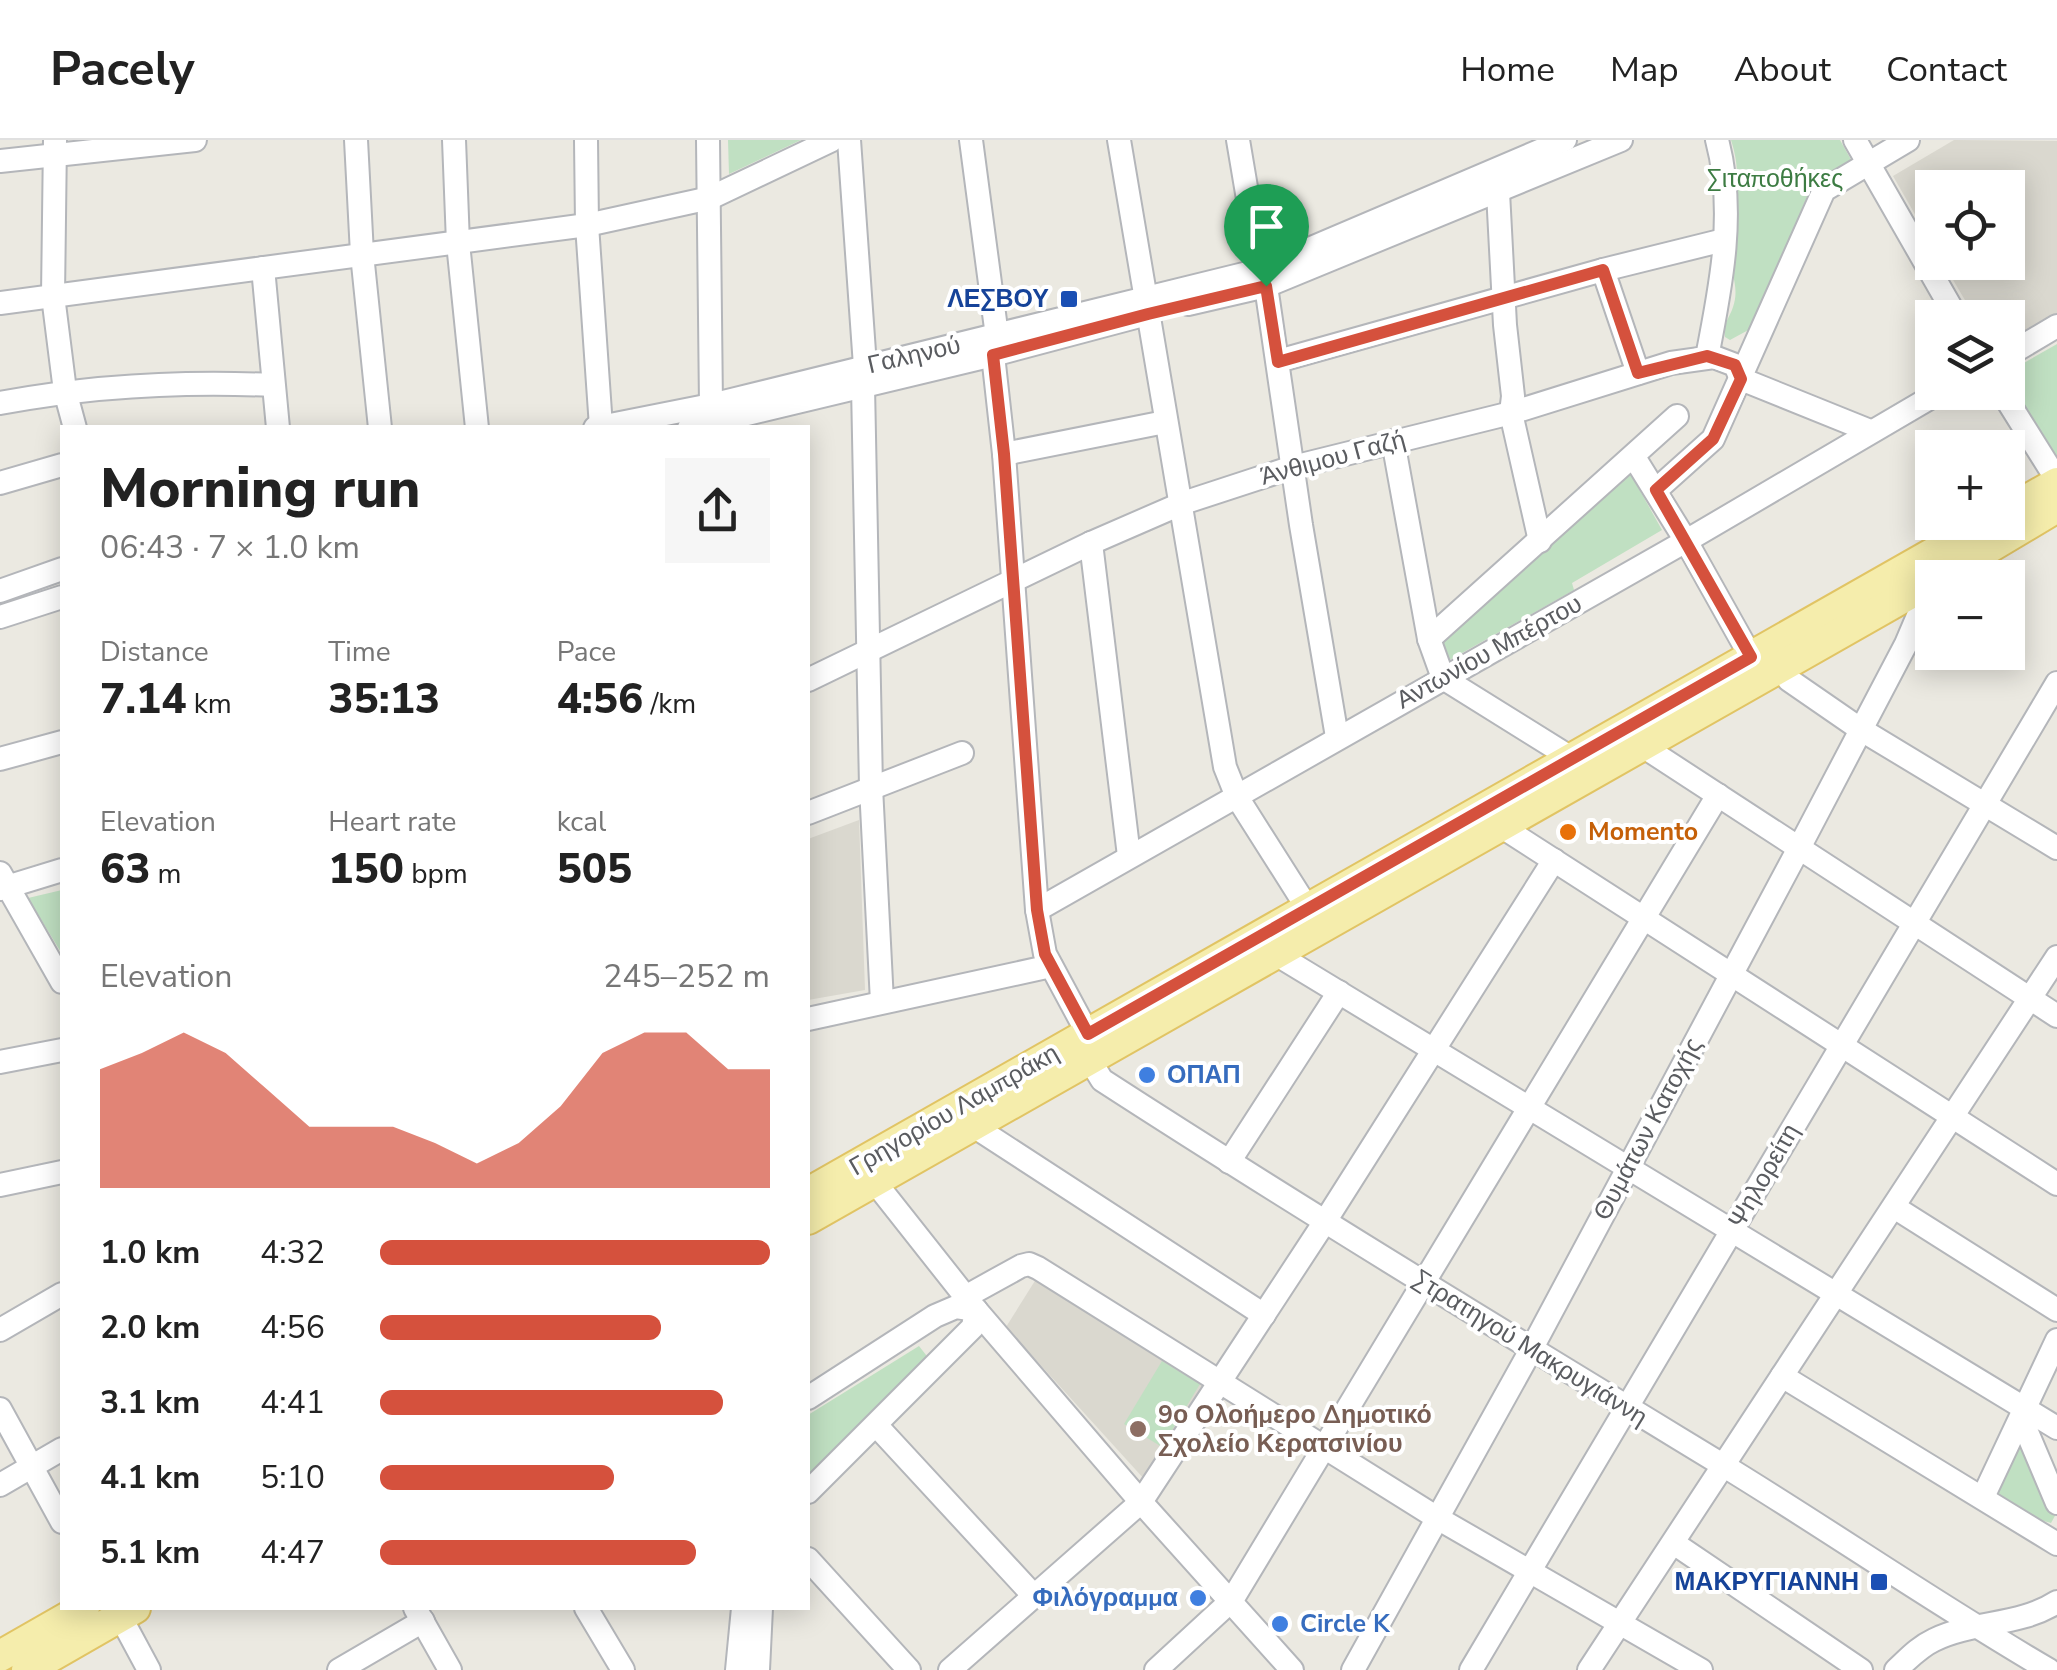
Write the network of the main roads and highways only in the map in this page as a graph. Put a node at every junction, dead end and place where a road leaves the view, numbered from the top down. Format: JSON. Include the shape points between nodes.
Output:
{"nodes":[{"id":1,"x":2057,"y":481,"type":"edge"},
{"id":2,"x":2025,"y":501,"type":"edge"},
{"id":3,"x":2057,"y":507,"type":"edge"},
{"id":4,"x":1970,"y":540,"type":"edge"},
{"id":5,"x":1949,"y":560,"type":"edge"},
{"id":6,"x":1960,"y":560,"type":"edge"},
{"id":7,"x":1915,"y":584,"type":"edge"},
{"id":8,"x":1765,"y":661,"type":"junction"},
{"id":9,"x":1088,"y":1046,"type":"junction"},
{"id":10,"x":810,"y":1192,"type":"edge"},
{"id":11,"x":810,"y":1217,"type":"edge"},
{"id":12,"x":80,"y":1610,"type":"edge"},
{"id":13,"x":128,"y":1612,"type":"edge"},
{"id":14,"x":0,"y":1656,"type":"edge"},
{"id":15,"x":27,"y":1670,"type":"edge"}],
"edges":[{"from":1,"to":2,"type":"main road"},
{"from":3,"to":6,"type":"main road","name":"Γρηγορίου Λαμπράκη"},
{"from":4,"to":5,"type":"main road","name":"Γρηγορίου Λαμπράκη"},
{"from":7,"to":8,"type":"main road","name":"Γρηγορίου Λαμπράκη"},
{"from":8,"to":9,"type":"main road","name":"Γρηγορίου Λαμπράκη","via":[[1573,758],[1308,909]]},
{"from":8,"to":9,"type":"main road","name":"Γρηγορίου Λαμπράκη","via":[[1641,744],[1274,953]]},
{"from":9,"to":10,"type":"main road","name":"Γρηγορίου Λαμπράκη"},
{"from":9,"to":11,"type":"main road","name":"Γρηγορίου Λαμπράκη","via":[[972,1125]]},
{"from":12,"to":14,"type":"main road"},
{"from":13,"to":15,"type":"main road"}]}
